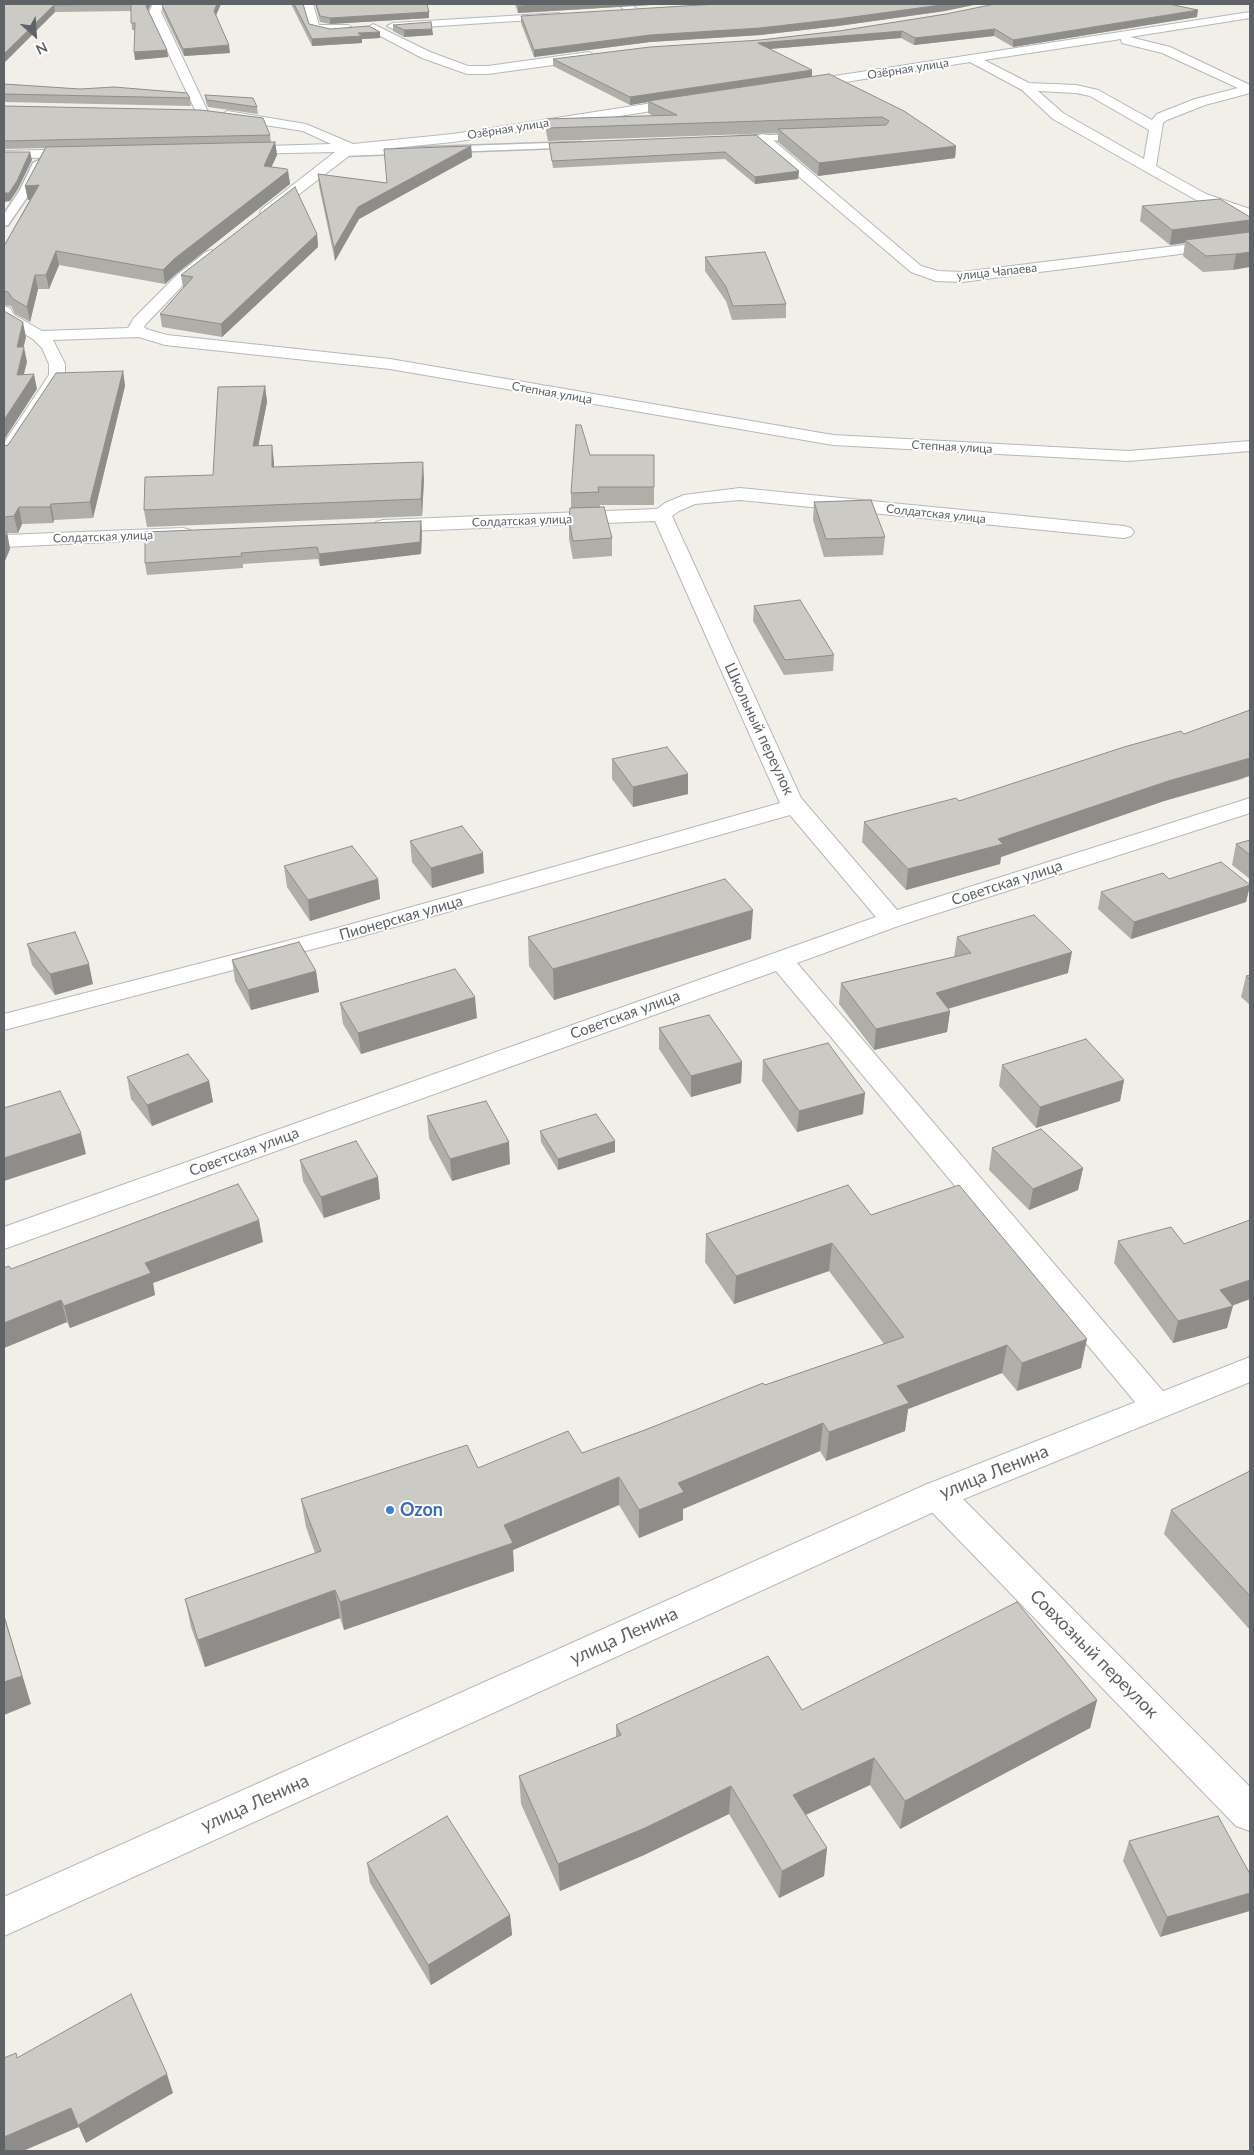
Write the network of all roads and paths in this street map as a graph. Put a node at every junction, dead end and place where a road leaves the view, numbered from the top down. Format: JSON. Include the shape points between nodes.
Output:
{"nodes":[{"id":1,"x":158,"y":4,"type":"edge"},
{"id":2,"x":308,"y":4,"type":"edge"},
{"id":3,"x":618,"y":8,"type":"edge"},
{"id":4,"x":638,"y":11,"type":"edge"},
{"id":5,"x":1250,"y":15,"type":"edge"},
{"id":6,"x":566,"y":16,"type":"edge"},
{"id":7,"x":365,"y":28,"type":"junction"},
{"id":8,"x":1114,"y":37,"type":"junction"},
{"id":9,"x":602,"y":54,"type":"edge"},
{"id":10,"x":973,"y":59,"type":"junction"},
{"id":11,"x":1026,"y":87,"type":"junction"},
{"id":12,"x":786,"y":88,"type":"edge"},
{"id":13,"x":1250,"y":89,"type":"edge"},
{"id":14,"x":700,"y":100,"type":"edge"},
{"id":15,"x":1156,"y":128,"type":"junction"},
{"id":16,"x":821,"y":136,"type":"edge"},
{"id":17,"x":762,"y":138,"type":"junction"},
{"id":18,"x":723,"y":140,"type":"edge"},
{"id":19,"x":596,"y":144,"type":"edge"},
{"id":20,"x":222,"y":150,"type":"edge"},
{"id":21,"x":346,"y":151,"type":"junction"},
{"id":22,"x":93,"y":152,"type":"edge"},
{"id":23,"x":43,"y":153,"type":"junction"},
{"id":24,"x":4,"y":155,"type":"edge"},
{"id":25,"x":1149,"y":168,"type":"junction"},
{"id":26,"x":1250,"y":214,"type":"edge"},
{"id":27,"x":4,"y":222,"type":"edge"},
{"id":28,"x":250,"y":225,"type":"edge"},
{"id":29,"x":1250,"y":241,"type":"edge"},
{"id":30,"x":227,"y":243,"type":"edge"},
{"id":31,"x":4,"y":311,"type":"edge"},
{"id":32,"x":140,"y":332,"type":"junction"},
{"id":33,"x":39,"y":336,"type":"junction"},
{"id":34,"x":1250,"y":446,"type":"edge"},
{"id":35,"x":4,"y":456,"type":"edge"},
{"id":36,"x":662,"y":515,"type":"junction"},
{"id":37,"x":363,"y":527,"type":"edge"},
{"id":38,"x":1124,"y":532,"type":"dead end"},
{"id":39,"x":203,"y":534,"type":"edge"},
{"id":40,"x":4,"y":541,"type":"edge"},
{"id":41,"x":1250,"y":805,"type":"edge"},
{"id":42,"x":796,"y":806,"type":"junction"},
{"id":43,"x":1250,"y":812,"type":"edge"},
{"id":44,"x":1221,"y":814,"type":"junction"},
{"id":45,"x":892,"y":920,"type":"junction"},
{"id":46,"x":780,"y":959,"type":"junction"},
{"id":47,"x":4,"y":1022,"type":"edge"},
{"id":48,"x":4,"y":1238,"type":"edge"},
{"id":49,"x":1250,"y":1369,"type":"edge"},
{"id":50,"x":1156,"y":1405,"type":"junction"},
{"id":51,"x":937,"y":1495,"type":"junction"},
{"id":52,"x":1250,"y":1813,"type":"edge"},
{"id":53,"x":4,"y":1917,"type":"edge"}],
"edges":[{"from":1,"to":21,"type":"street","name":"Озёрная улица","via":[[155,12],[197,112],[291,124],[306,128]]},
{"from":2,"to":7,"type":"street","via":[[314,27],[324,30]]},
{"from":3,"to":4,"type":"street"},
{"from":5,"to":8,"type":"street","name":"Озёрная улица"},
{"from":6,"to":7,"type":"street"},
{"from":7,"to":9,"type":"street","via":[[467,70]]},
{"from":8,"to":10,"type":"street","name":"Озёрная улица"},
{"from":8,"to":13,"type":"street","via":[[1166,50]]},
{"from":10,"to":11,"type":"street"},
{"from":10,"to":12,"type":"street","name":"Озёрная улица"},
{"from":11,"to":15,"type":"street","via":[[1094,93]]},
{"from":11,"to":25,"type":"street","via":[[1058,116]]},
{"from":13,"to":15,"type":"street","via":[[1200,102],[1162,117]]},
{"from":14,"to":21,"type":"street","name":"Озёрная улица"},
{"from":15,"to":25,"type":"street"},
{"from":16,"to":17,"type":"lane"},
{"from":17,"to":18,"type":"lane"},
{"from":17,"to":29,"type":"street","name":"улица Чапаева","via":[[916,269],[936,276],[962,277]]},
{"from":19,"to":21,"type":"lane"},
{"from":20,"to":21,"type":"street"},
{"from":21,"to":28,"type":"street"},
{"from":22,"to":23,"type":"street"},
{"from":23,"to":24,"type":"street"},
{"from":23,"to":27,"type":"lane","via":[[26,190]]},
{"from":25,"to":26,"type":"street","via":[[1201,197]]},
{"from":30,"to":32,"type":"street","via":[[182,278],[136,326]]},
{"from":31,"to":33,"type":"street","via":[[8,318]]},
{"from":32,"to":33,"type":"street"},
{"from":32,"to":34,"type":"street","name":"Степная улица","via":[[165,340],[390,364],[833,440],[1128,456]]},
{"from":33,"to":35,"type":"street","via":[[49,346],[57,364],[57,375]]},
{"from":36,"to":37,"type":"street","name":"Солдатская улица"},
{"from":36,"to":38,"type":"street","name":"Солдатская улица","via":[[691,499],[740,494]]},
{"from":36,"to":42,"type":"street","name":"Школьный переулок","via":[[790,800]]},
{"from":39,"to":40,"type":"street","name":"Солдатская улица"},
{"from":41,"to":44,"type":"street","name":"Советская улица"},
{"from":42,"to":45,"type":"street","name":"Школьный переулок"},
{"from":42,"to":47,"type":"street","name":"Пионерская улица","via":[[350,932]]},
{"from":43,"to":44,"type":"street"},
{"from":44,"to":45,"type":"street","name":"Советская улица"},
{"from":45,"to":46,"type":"street","name":"Советская улица"},
{"from":46,"to":48,"type":"street","name":"Советская улица"},
{"from":46,"to":50,"type":"street"},
{"from":49,"to":50,"type":"street","name":"улица Ленина"},
{"from":50,"to":51,"type":"street","name":"улица Ленина"},
{"from":51,"to":52,"type":"street","name":"Совхозный переулок"},
{"from":51,"to":53,"type":"street","name":"улица Ленина"}]}
